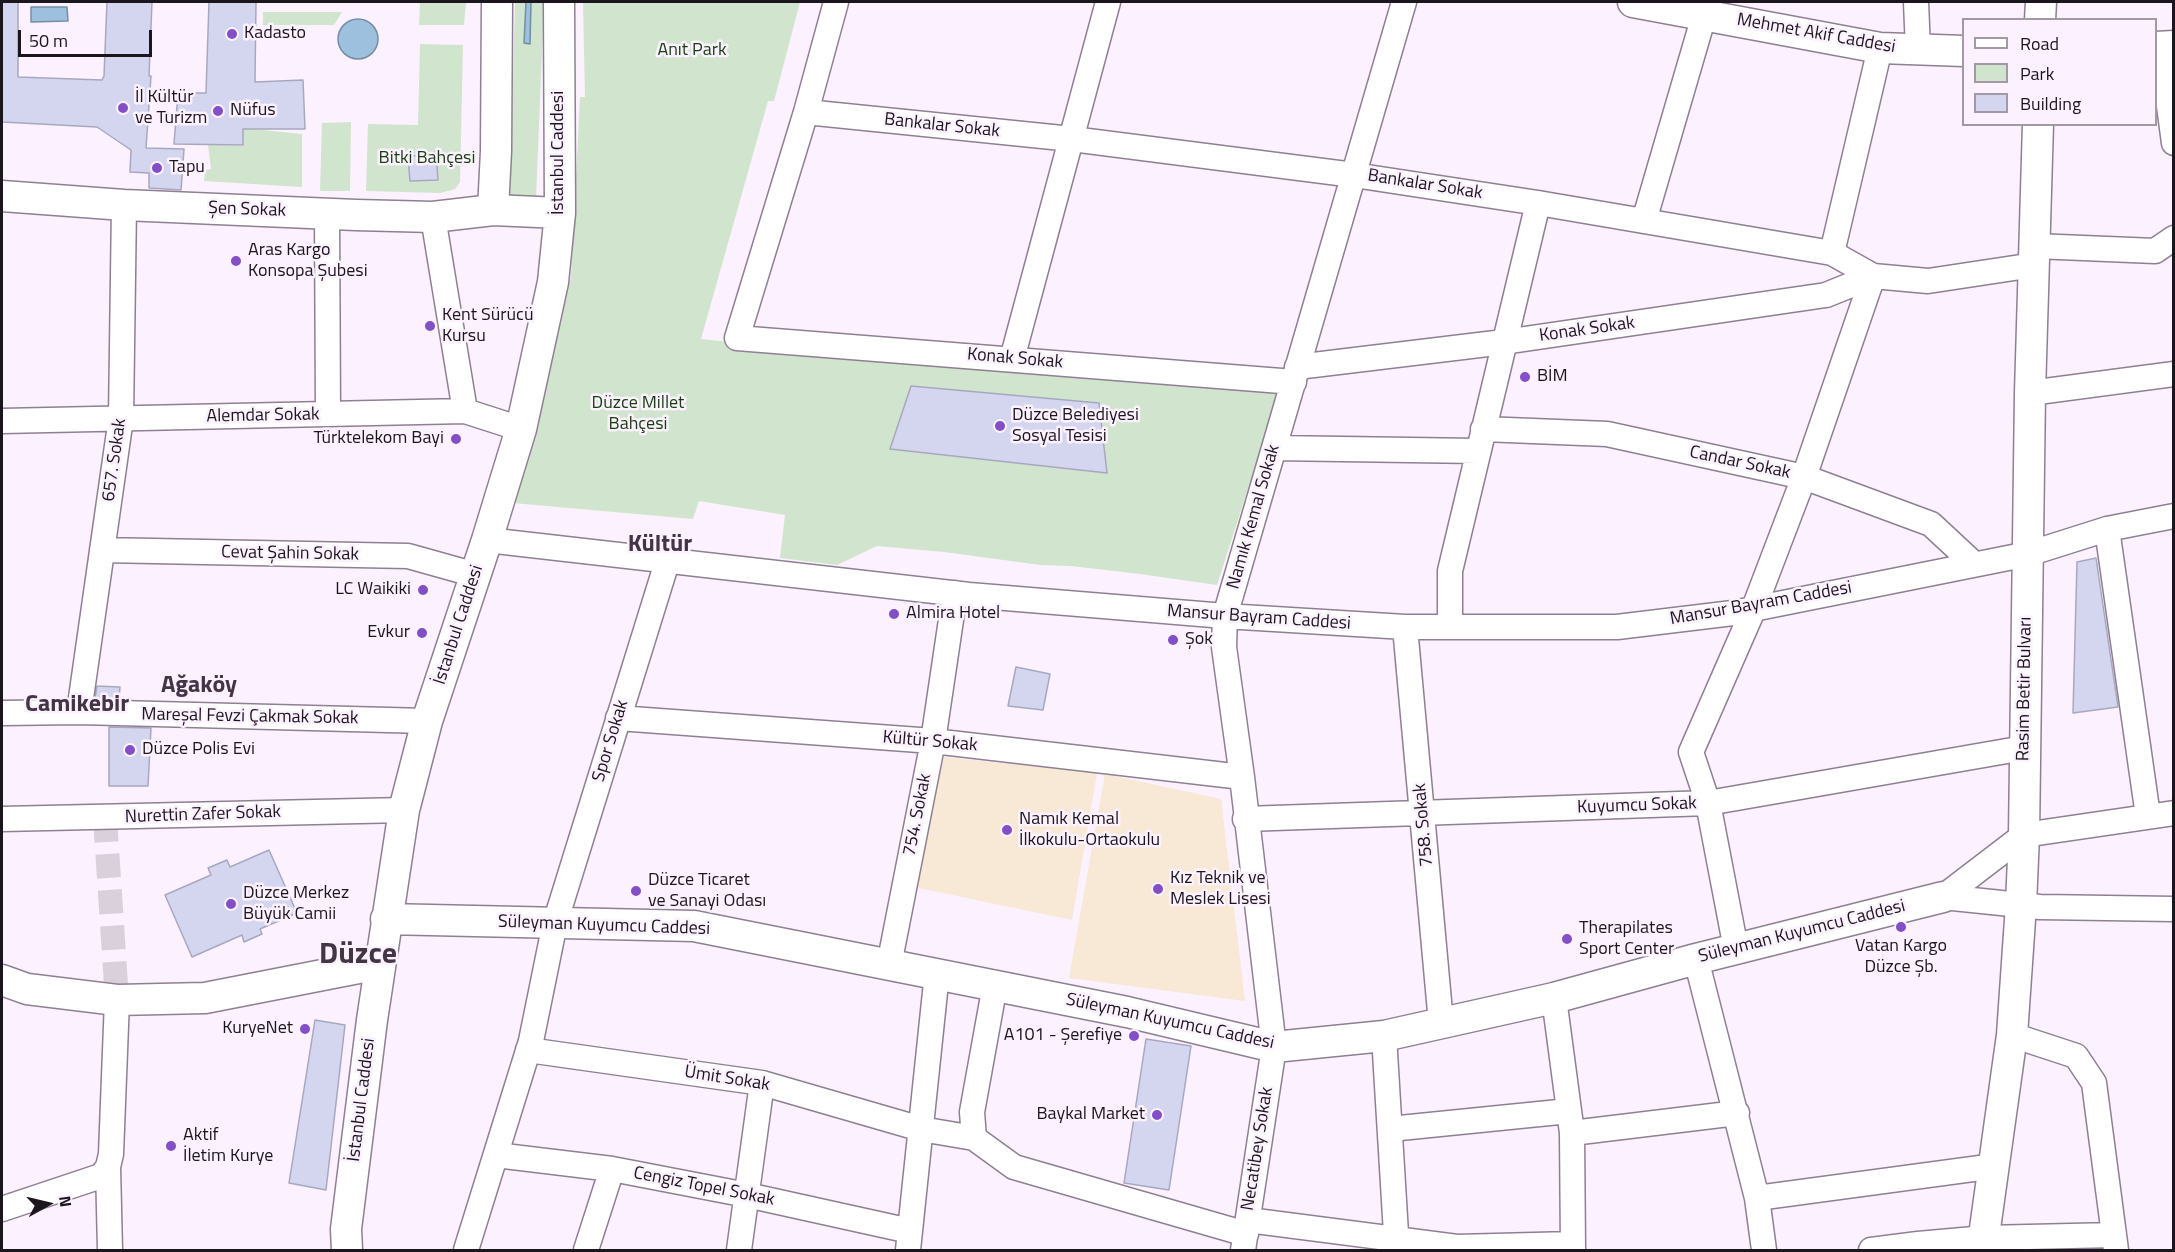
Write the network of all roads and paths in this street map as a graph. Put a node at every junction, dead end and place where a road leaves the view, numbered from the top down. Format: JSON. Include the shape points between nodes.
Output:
{"nodes":[{"id":1,"x":497,"y":2,"type":"edge"},
{"id":2,"x":559,"y":2,"type":"edge"},
{"id":3,"x":836,"y":2,"type":"edge"},
{"id":4,"x":1108,"y":2,"type":"edge"},
{"id":5,"x":1404,"y":2,"type":"edge"},
{"id":6,"x":1633,"y":2,"type":"edge"},
{"id":7,"x":1916,"y":2,"type":"edge"},
{"id":8,"x":2041,"y":2,"type":"edge"},
{"id":9,"x":1706,"y":8,"type":"edge"},
{"id":10,"x":2040,"y":18,"type":"edge"},
{"id":11,"x":2163,"y":46,"type":"edge"},
{"id":12,"x":1880,"y":48,"type":"junction"},
{"id":13,"x":1918,"y":50,"type":"junction"},
{"id":14,"x":1962,"y":51,"type":"edge"},
{"id":15,"x":806,"y":112,"type":"junction"},
{"id":16,"x":2038,"y":126,"type":"edge"},
{"id":17,"x":1072,"y":139,"type":"junction"},
{"id":18,"x":2174,"y":143,"type":"edge"},
{"id":19,"x":1354,"y":175,"type":"junction"},
{"id":20,"x":2,"y":196,"type":"edge"},
{"id":21,"x":1538,"y":203,"type":"junction"},
{"id":22,"x":124,"y":205,"type":"junction"},
{"id":23,"x":493,"y":210,"type":"junction"},
{"id":24,"x":560,"y":213,"type":"junction"},
{"id":25,"x":327,"y":214,"type":"junction"},
{"id":26,"x":433,"y":217,"type":"junction"},
{"id":27,"x":1644,"y":221,"type":"junction"},
{"id":28,"x":2174,"y":238,"type":"edge"},
{"id":29,"x":1832,"y":253,"type":"junction"},
{"id":30,"x":2035,"y":255,"type":"junction"},
{"id":31,"x":1873,"y":276,"type":"junction"},
{"id":32,"x":1504,"y":342,"type":"junction"},
{"id":33,"x":1012,"y":359,"type":"junction"},
{"id":34,"x":2174,"y":374,"type":"edge"},
{"id":35,"x":1296,"y":375,"type":"junction"},
{"id":36,"x":2030,"y":393,"type":"junction"},
{"id":37,"x":465,"y":411,"type":"junction"},
{"id":38,"x":328,"y":414,"type":"junction"},
{"id":39,"x":121,"y":418,"type":"junction"},
{"id":40,"x":2,"y":421,"type":"edge"},
{"id":41,"x":521,"y":429,"type":"junction"},
{"id":42,"x":1480,"y":440,"type":"junction"},
{"id":43,"x":1274,"y":448,"type":"junction"},
{"id":44,"x":1804,"y":477,"type":"junction"},
{"id":45,"x":2174,"y":516,"type":"edge"},
{"id":46,"x":2107,"y":528,"type":"junction"},
{"id":47,"x":487,"y":540,"type":"junction"},
{"id":48,"x":102,"y":550,"type":"junction"},
{"id":49,"x":2028,"y":554,"type":"junction"},
{"id":50,"x":668,"y":559,"type":"junction"},
{"id":51,"x":1974,"y":564,"type":"junction"},
{"id":52,"x":476,"y":575,"type":"junction"},
{"id":53,"x":955,"y":593,"type":"junction"},
{"id":54,"x":1754,"y":608,"type":"junction"},
{"id":55,"x":1225,"y":616,"type":"junction"},
{"id":56,"x":1405,"y":627,"type":"junction"},
{"id":57,"x":1450,"y":627,"type":"junction"},
{"id":58,"x":79,"y":712,"type":"junction"},
{"id":59,"x":2,"y":713,"type":"edge"},
{"id":60,"x":618,"y":718,"type":"junction"},
{"id":61,"x":427,"y":721,"type":"junction"},
{"id":62,"x":933,"y":741,"type":"junction"},
{"id":63,"x":2024,"y":748,"type":"junction"},
{"id":64,"x":1242,"y":777,"type":"junction"},
{"id":65,"x":1708,"y":803,"type":"junction"},
{"id":66,"x":404,"y":810,"type":"junction"},
{"id":67,"x":1423,"y":812,"type":"junction"},
{"id":68,"x":2174,"y":813,"type":"edge"},
{"id":69,"x":2148,"y":816,"type":"junction"},
{"id":70,"x":2,"y":819,"type":"edge"},
{"id":71,"x":1245,"y":819,"type":"junction"},
{"id":72,"x":2024,"y":835,"type":"junction"},
{"id":73,"x":1943,"y":897,"type":"junction"},
{"id":74,"x":2021,"y":905,"type":"junction"},
{"id":75,"x":2174,"y":909,"type":"edge"},
{"id":76,"x":386,"y":919,"type":"junction"},
{"id":77,"x":555,"y":923,"type":"junction"},
{"id":78,"x":1736,"y":949,"type":"junction"},
{"id":79,"x":1696,"y":959,"type":"junction"},
{"id":80,"x":379,"y":964,"type":"junction"},
{"id":81,"x":889,"y":965,"type":"junction"},
{"id":82,"x":937,"y":973,"type":"junction"},
{"id":83,"x":2,"y":980,"type":"edge"},
{"id":84,"x":995,"y":985,"type":"junction"},
{"id":85,"x":1554,"y":998,"type":"junction"},
{"id":86,"x":117,"y":1000,"type":"junction"},
{"id":87,"x":1441,"y":1023,"type":"junction"},
{"id":88,"x":2012,"y":1035,"type":"junction"},
{"id":89,"x":1384,"y":1036,"type":"junction"},
{"id":90,"x":1274,"y":1047,"type":"junction"},
{"id":91,"x":528,"y":1050,"type":"junction"},
{"id":92,"x":762,"y":1083,"type":"junction"},
{"id":93,"x":1737,"y":1113,"type":"junction"},
{"id":94,"x":1571,"y":1122,"type":"junction"},
{"id":95,"x":921,"y":1129,"type":"junction"},
{"id":96,"x":1390,"y":1129,"type":"junction"},
{"id":97,"x":974,"y":1138,"type":"junction"},
{"id":98,"x":496,"y":1155,"type":"junction"},
{"id":99,"x":1995,"y":1166,"type":"junction"},
{"id":100,"x":108,"y":1167,"type":"junction"},
{"id":101,"x":612,"y":1169,"type":"junction"},
{"id":102,"x":747,"y":1195,"type":"junction"},
{"id":103,"x":1757,"y":1198,"type":"junction"},
{"id":104,"x":3,"y":1206,"type":"edge"},
{"id":105,"x":1246,"y":1235,"type":"edge"},
{"id":106,"x":909,"y":1241,"type":"edge"},
{"id":107,"x":2115,"y":1243,"type":"edge"},
{"id":108,"x":1984,"y":1244,"type":"edge"},
{"id":109,"x":1397,"y":1245,"type":"edge"},
{"id":110,"x":1573,"y":1247,"type":"edge"},
{"id":111,"x":110,"y":1251,"type":"edge"},
{"id":112,"x":347,"y":1251,"type":"edge"},
{"id":113,"x":466,"y":1251,"type":"edge"},
{"id":114,"x":586,"y":1251,"type":"edge"},
{"id":115,"x":739,"y":1251,"type":"edge"},
{"id":116,"x":1764,"y":1251,"type":"edge"},
{"id":117,"x":1871,"y":1251,"type":"edge"}],
"edges":[{"from":1,"to":23,"type":"main road"},
{"from":2,"to":24,"type":"main road","name":"İstanbul Caddesi"},
{"from":3,"to":15,"type":"street"},
{"from":4,"to":17,"type":"street"},
{"from":5,"to":19,"type":"street","name":"Namık Kemal Sokak"},
{"from":6,"to":9,"type":"main road","name":"Mehmet Akif Caddesi"},
{"from":7,"to":13,"type":"street"},
{"from":8,"to":10,"type":"main road"},
{"from":9,"to":12,"type":"main road","name":"Mehmet Akif Caddesi"},
{"from":9,"to":27,"type":"street"},
{"from":11,"to":18,"type":"street"},
{"from":12,"to":13,"type":"main road","name":"Mehmet Akif Caddesi"},
{"from":12,"to":29,"type":"street"},
{"from":13,"to":14,"type":"main road","name":"Mehmet Akif Caddesi"},
{"from":15,"to":17,"type":"street","name":"Bankalar Sokak"},
{"from":15,"to":33,"type":"street","name":"Konak Sokak","via":[[737,338]]},
{"from":16,"to":30,"type":"main road","name":"Rasim Betir Bulvarı"},
{"from":17,"to":19,"type":"street","name":"Bankalar Sokak"},
{"from":17,"to":33,"type":"street"},
{"from":19,"to":21,"type":"street","name":"Bankalar Sokak"},
{"from":19,"to":35,"type":"street","name":"Namık Kemal Sokak"},
{"from":20,"to":22,"type":"main road","name":"Şen Sokak"},
{"from":21,"to":27,"type":"street","name":"Bankalar Sokak"},
{"from":21,"to":32,"type":"street"},
{"from":22,"to":25,"type":"main road","name":"Şen Sokak"},
{"from":22,"to":39,"type":"street","name":"657. Sokak"},
{"from":23,"to":24,"type":"main road","name":"Şen Sokak"},
{"from":23,"to":26,"type":"main road","name":"Şen Sokak"},
{"from":24,"to":41,"type":"main road","name":"İstanbul Caddesi","via":[[553,282]]},
{"from":25,"to":26,"type":"main road","name":"Şen Sokak"},
{"from":25,"to":38,"type":"street"},
{"from":26,"to":37,"type":"street"},
{"from":27,"to":29,"type":"street","name":"Bankalar Sokak"},
{"from":28,"to":30,"type":"street","name":"Bankalar Sokak","via":[[2155,251]]},
{"from":29,"to":31,"type":"street","name":"Bankalar Sokak"},
{"from":30,"to":31,"type":"street","name":"Bankalar Sokak","via":[[1928,281]]},
{"from":30,"to":36,"type":"main road","name":"Rasim Betir Bulvarı"},
{"from":31,"to":32,"type":"street","name":"Konak Sokak","via":[[1826,295]]},
{"from":31,"to":44,"type":"street"},
{"from":32,"to":35,"type":"street","name":"Konak Sokak"},
{"from":32,"to":42,"type":"street"},
{"from":33,"to":35,"type":"street","name":"Konak Sokak"},
{"from":34,"to":36,"type":"street"},
{"from":35,"to":43,"type":"street","name":"Namık Kemal Sokak"},
{"from":36,"to":49,"type":"main road","name":"Rasim Betir Bulvarı"},
{"from":37,"to":38,"type":"street","name":"Alemdar Sokak"},
{"from":37,"to":41,"type":"street","name":"Alemdar Sokak"},
{"from":38,"to":39,"type":"street","name":"Alemdar Sokak"},
{"from":39,"to":40,"type":"street","name":"Alemdar Sokak"},
{"from":39,"to":48,"type":"street","name":"657. Sokak"},
{"from":41,"to":47,"type":"main road","name":"İstanbul Caddesi"},
{"from":42,"to":43,"type":"street","name":"Candar Sokak"},
{"from":42,"to":44,"type":"street","name":"Candar Sokak","via":[[1607,434]]},
{"from":42,"to":57,"type":"street","via":[[1450,571]]},
{"from":43,"to":55,"type":"street","name":"Namık Kemal Sokak"},
{"from":44,"to":51,"type":"street","name":"Candar Sokak","via":[[1931,524]]},
{"from":44,"to":54,"type":"street"},
{"from":45,"to":46,"type":"street","name":"Mansur Bayram Caddesi"},
{"from":46,"to":49,"type":"street","name":"Mansur Bayram Caddesi"},
{"from":46,"to":69,"type":"street"},
{"from":47,"to":50,"type":"street","name":"Mansur Bayram Caddesi"},
{"from":47,"to":52,"type":"main road","name":"İstanbul Caddesi"},
{"from":48,"to":52,"type":"street","name":"Cevat Şahin Sokak","via":[[408,556]]},
{"from":48,"to":58,"type":"street","name":"657. Sokak"},
{"from":49,"to":51,"type":"street","name":"Mansur Bayram Caddesi"},
{"from":49,"to":63,"type":"main road","name":"Rasim Betir Bulvarı"},
{"from":50,"to":53,"type":"street","name":"Mansur Bayram Caddesi"},
{"from":50,"to":60,"type":"street","name":"Spor Sokak"},
{"from":51,"to":54,"type":"street","name":"Mansur Bayram Caddesi"},
{"from":52,"to":61,"type":"main road","name":"İstanbul Caddesi"},
{"from":53,"to":55,"type":"street","name":"Mansur Bayram Caddesi"},
{"from":53,"to":62,"type":"street","name":"754. Sokak"},
{"from":54,"to":57,"type":"street","name":"Mansur Bayram Caddesi","via":[[1617,627]]},
{"from":54,"to":65,"type":"street","via":[[1691,752]]},
{"from":55,"to":56,"type":"street","name":"Mansur Bayram Caddesi"},
{"from":55,"to":64,"type":"street","name":"Namık Kemal Sokak","via":[[1224,646]]},
{"from":56,"to":57,"type":"street","name":"Mansur Bayram Caddesi"},
{"from":56,"to":67,"type":"street","name":"758. Sokak"},
{"from":58,"to":59,"type":"street","name":"Mareşal Fevzi Çakmak Sokak"},
{"from":58,"to":61,"type":"street","name":"Mareşal Fevzi Çakmak Sokak"},
{"from":60,"to":62,"type":"street","name":"Kültür Sokak"},
{"from":60,"to":77,"type":"street","name":"Spor Sokak"},
{"from":61,"to":66,"type":"main road","name":"İstanbul Caddesi"},
{"from":62,"to":64,"type":"street","name":"Kültür Sokak"},
{"from":62,"to":81,"type":"street","name":"754. Sokak"},
{"from":63,"to":65,"type":"street","name":"Kuyumcu Sokak"},
{"from":63,"to":72,"type":"main road","name":"Rasim Betir Bulvarı"},
{"from":64,"to":71,"type":"street","name":"Namık Kemal Sokak"},
{"from":65,"to":67,"type":"street","name":"Kuyumcu Sokak"},
{"from":65,"to":78,"type":"street"},
{"from":66,"to":70,"type":"street","name":"Nurettin Zafer Sokak"},
{"from":66,"to":76,"type":"main road","name":"İstanbul Caddesi"},
{"from":67,"to":71,"type":"street","name":"Kuyumcu Sokak"},
{"from":67,"to":87,"type":"street","name":"758. Sokak"},
{"from":68,"to":69,"type":"street"},
{"from":69,"to":72,"type":"street"},
{"from":71,"to":90,"type":"street","name":"Namık Kemal Sokak"},
{"from":72,"to":73,"type":"street"},
{"from":72,"to":74,"type":"main road","name":"Rasim Betir Bulvarı"},
{"from":73,"to":74,"type":"street"},
{"from":73,"to":78,"type":"main road","name":"Süleyman Kuyumcu Caddesi"},
{"from":74,"to":75,"type":"street"},
{"from":74,"to":88,"type":"main road","name":"Rasim Betir Bulvarı"},
{"from":76,"to":77,"type":"main road","name":"Süleyman Kuyumcu Caddesi"},
{"from":76,"to":80,"type":"main road","name":"İstanbul Caddesi"},
{"from":77,"to":81,"type":"main road","name":"Süleyman Kuyumcu Caddesi","via":[[694,926]]},
{"from":77,"to":91,"type":"street","name":"Spor Sokak"},
{"from":78,"to":79,"type":"main road","name":"Süleyman Kuyumcu Caddesi"},
{"from":79,"to":85,"type":"main road","name":"Süleyman Kuyumcu Caddesi"},
{"from":79,"to":93,"type":"street"},
{"from":80,"to":86,"type":"main road","via":[[205,998]]},
{"from":80,"to":112,"type":"main road","name":"İstanbul Caddesi","via":[[346,1229]]},
{"from":81,"to":82,"type":"main road","name":"Süleyman Kuyumcu Caddesi"},
{"from":82,"to":84,"type":"main road","name":"Süleyman Kuyumcu Caddesi"},
{"from":82,"to":95,"type":"street"},
{"from":83,"to":86,"type":"main road","via":[[27,989]]},
{"from":84,"to":90,"type":"main road","name":"Süleyman Kuyumcu Caddesi"},
{"from":84,"to":97,"type":"street","via":[[972,1112]]},
{"from":85,"to":87,"type":"main road","name":"Süleyman Kuyumcu Caddesi"},
{"from":85,"to":94,"type":"street"},
{"from":86,"to":100,"type":"street"},
{"from":87,"to":89,"type":"main road","name":"Süleyman Kuyumcu Caddesi"},
{"from":88,"to":99,"type":"main road","name":"Rasim Betir Bulvarı"},
{"from":88,"to":107,"type":"street","via":[[2076,1056],[2094,1083]]},
{"from":89,"to":90,"type":"main road","name":"Süleyman Kuyumcu Caddesi"},
{"from":89,"to":96,"type":"street"},
{"from":90,"to":105,"type":"street","name":"Necatibey Sokak"},
{"from":91,"to":92,"type":"street","name":"Ümit Sokak"},
{"from":91,"to":98,"type":"street","name":"Spor Sokak"},
{"from":92,"to":95,"type":"street","name":"Ümit Sokak"},
{"from":92,"to":102,"type":"street"},
{"from":93,"to":94,"type":"street"},
{"from":93,"to":103,"type":"street"},
{"from":94,"to":96,"type":"street"},
{"from":94,"to":110,"type":"street"},
{"from":95,"to":97,"type":"street","name":"Ümit Sokak"},
{"from":95,"to":106,"type":"street"},
{"from":96,"to":109,"type":"street"},
{"from":97,"to":105,"type":"street","via":[[1014,1167]]},
{"from":98,"to":101,"type":"street","name":"Cengiz Topel Sokak"},
{"from":98,"to":113,"type":"street","name":"Spor Sokak"},
{"from":99,"to":103,"type":"street"},
{"from":99,"to":108,"type":"main road","name":"Rasim Betir Bulvarı"},
{"from":100,"to":104,"type":"street","via":[[101,1176],[70,1188]]},
{"from":100,"to":111,"type":"street"},
{"from":101,"to":102,"type":"street","name":"Cengiz Topel Sokak"},
{"from":101,"to":114,"type":"street"},
{"from":102,"to":106,"type":"street","name":"Cengiz Topel Sokak"},
{"from":102,"to":115,"type":"street"},
{"from":103,"to":116,"type":"street"},
{"from":105,"to":109,"type":"street"},
{"from":107,"to":108,"type":"street"},
{"from":108,"to":117,"type":"street","via":[[1918,1244]]},
{"from":109,"to":110,"type":"street"}]}
